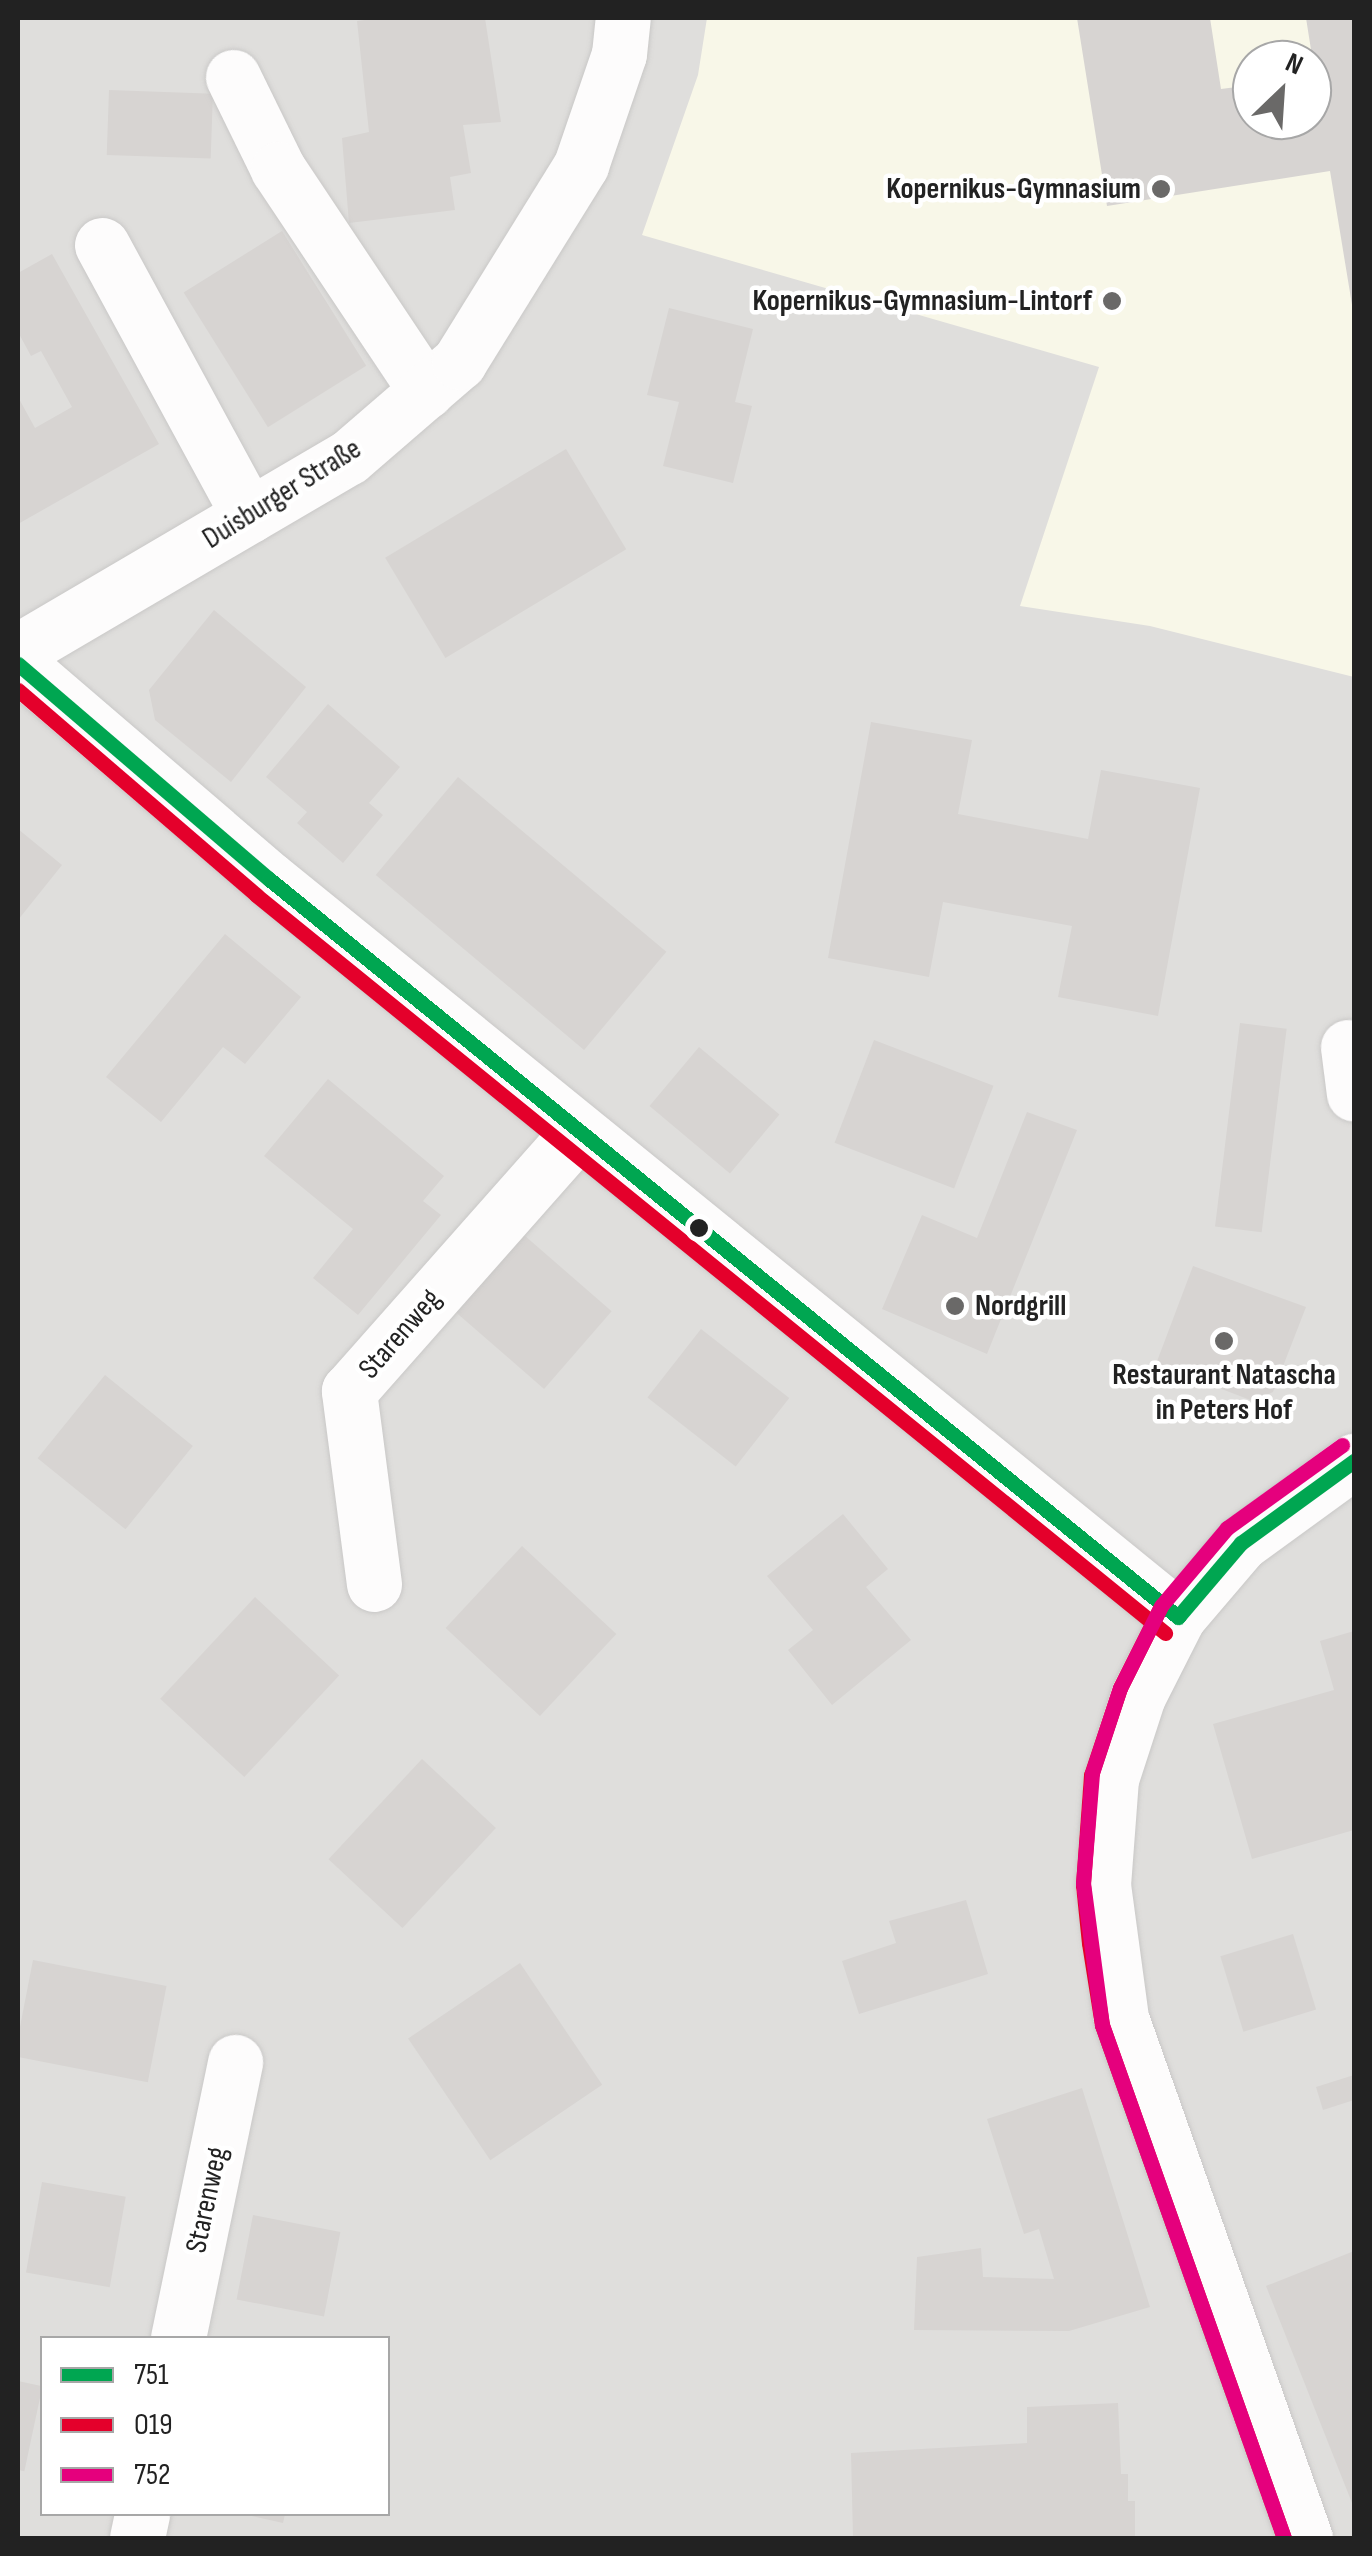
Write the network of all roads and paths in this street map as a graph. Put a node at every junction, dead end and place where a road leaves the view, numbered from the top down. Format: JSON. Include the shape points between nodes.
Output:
{"nodes":[{"id":1,"x":623,"y":18,"type":"edge"},
{"id":2,"x":233,"y":77,"type":"dead end"},
{"id":3,"x":102,"y":244,"type":"dead end"},
{"id":4,"x":426,"y":391,"type":"junction"},
{"id":5,"x":250,"y":516,"type":"junction"},
{"id":6,"x":18,"y":651,"type":"edge"},
{"id":7,"x":18,"y":664,"type":"edge"},
{"id":8,"x":578,"y":1132,"type":"junction"},
{"id":9,"x":1354,"y":1461,"type":"edge"},
{"id":10,"x":374,"y":1584,"type":"dead end"},
{"id":11,"x":1178,"y":1617,"type":"junction"},
{"id":12,"x":235,"y":2062,"type":"dead end"},
{"id":13,"x":178,"y":2336,"type":"edge"},
{"id":14,"x":1306,"y":2538,"type":"edge"}],
"edges":[{"from":1,"to":4,"type":"street","name":"Duisburger Straße","via":[[619,54],[581,165],[459,362]]},
{"from":2,"to":4,"type":"street","via":[[278,169]]},
{"from":3,"to":5,"type":"street"},
{"from":4,"to":5,"type":"street","name":"Duisburger Straße","via":[[349,458]]},
{"from":5,"to":6,"type":"street","name":"Duisburger Straße"},
{"from":7,"to":8,"type":"street"},
{"from":8,"to":10,"type":"street","name":"Starenweg","via":[[349,1391]]},
{"from":8,"to":11,"type":"street"},
{"from":9,"to":11,"type":"street","via":[[1241,1543]]},
{"from":11,"to":14,"type":"street","via":[[1138,1696],[1112,1780],[1103,1886],[1108,1940],[1121,2018]]},
{"from":12,"to":13,"type":"street","name":"Starenweg"}]}
